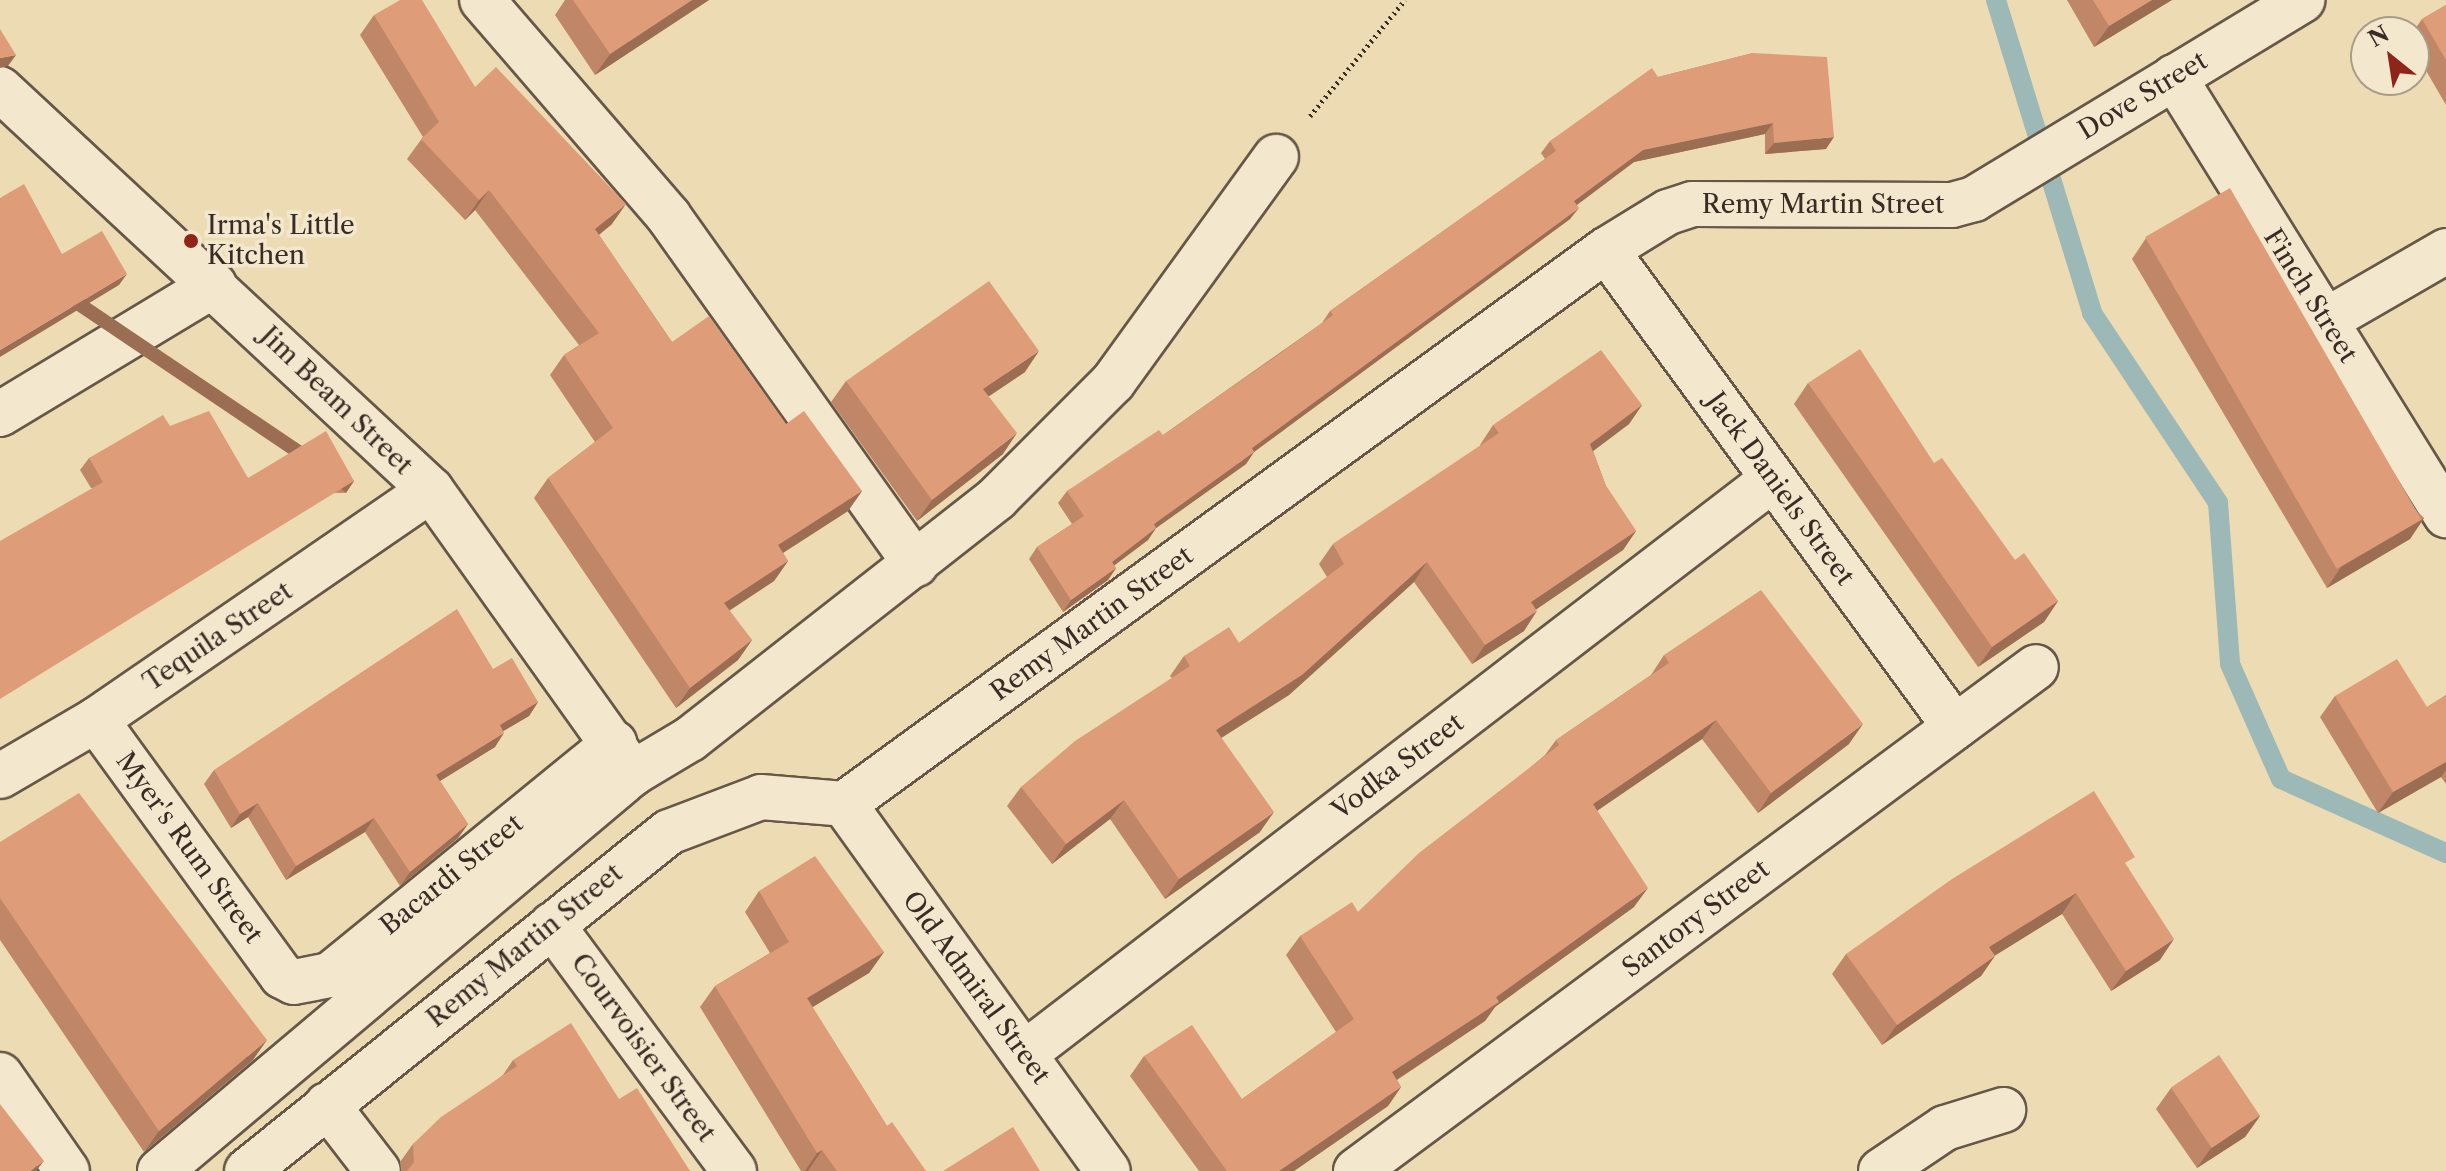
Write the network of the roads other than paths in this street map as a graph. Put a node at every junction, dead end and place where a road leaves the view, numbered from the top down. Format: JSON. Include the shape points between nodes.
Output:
{"nodes":[{"id":1,"x":482,"y":0,"type":"edge"},
{"id":2,"x":2302,"y":0,"type":"edge"},
{"id":3,"x":2174,"y":77,"type":"junction"},
{"id":4,"x":7,"y":93,"type":"edge"},
{"id":5,"x":1276,"y":157,"type":"road end"},
{"id":6,"x":1984,"y":191,"type":"joint"},
{"id":7,"x":1606,"y":250,"type":"junction"},
{"id":8,"x":2446,"y":251,"type":"edge"},
{"id":9,"x":214,"y":285,"type":"junction"},
{"id":10,"x":2325,"y":321,"type":"junction"},
{"id":11,"x":0,"y":414,"type":"edge"},
{"id":12,"x":1773,"y":479,"type":"junction"},
{"id":13,"x":431,"y":490,"type":"junction"},
{"id":14,"x":2446,"y":515,"type":"edge"},
{"id":15,"x":916,"y":564,"type":"junction"},
{"id":16,"x":2036,"y":667,"type":"dead end"},
{"id":17,"x":96,"y":720,"type":"junction"},
{"id":18,"x":1955,"y":727,"type":"junction"},
{"id":19,"x":624,"y":758,"type":"junction"},
{"id":20,"x":0,"y":776,"type":"edge"},
{"id":21,"x":844,"y":804,"type":"junction"},
{"id":22,"x":552,"y":925,"type":"junction"},
{"id":23,"x":282,"y":976,"type":"joint"},
{"id":24,"x":1024,"y":1054,"type":"junction"},
{"id":25,"x":0,"y":1075,"type":"edge"},
{"id":26,"x":327,"y":1105,"type":"junction"},
{"id":27,"x":2003,"y":1110,"type":"dead end"},
{"id":28,"x":67,"y":1171,"type":"edge"},
{"id":29,"x":160,"y":1171,"type":"edge"},
{"id":30,"x":247,"y":1171,"type":"edge"},
{"id":31,"x":378,"y":1171,"type":"edge"},
{"id":32,"x":734,"y":1171,"type":"edge"},
{"id":33,"x":1108,"y":1171,"type":"edge"},
{"id":34,"x":1356,"y":1171,"type":"edge"},
{"id":35,"x":1881,"y":1171,"type":"edge"}],
"edges":[{"from":1,"to":15,"type":"street","via":[[669,217]]},
{"from":2,"to":3,"type":"street","name":"Dove Street"},
{"from":3,"to":6,"type":"street","name":"Dove Street"},
{"from":3,"to":10,"type":"street","name":"Finch Street"},
{"from":4,"to":9,"type":"street","name":"Jim Beam Street"},
{"from":5,"to":15,"type":"street","via":[[1113,382],[997,498]]},
{"from":6,"to":7,"type":"street","name":"Remy Martin Street","via":[[1952,205],[1692,204],[1668,212]]},
{"from":7,"to":12,"type":"street","name":"Jack Daniels Street"},
{"from":7,"to":21,"type":"street","name":"Remy Martin Street"},
{"from":8,"to":10,"type":"street"},
{"from":9,"to":11,"type":"street"},
{"from":9,"to":13,"type":"street","name":"Jim Beam Street"},
{"from":10,"to":14,"type":"street","name":"Finch Street"},
{"from":12,"to":18,"type":"street","name":"Jack Daniels Street"},
{"from":12,"to":24,"type":"street","name":"Vodka Street"},
{"from":13,"to":17,"type":"street","name":"Tequila Street"},
{"from":13,"to":19,"type":"street","name":"Jim Beam Street"},
{"from":15,"to":19,"type":"street","via":[[690,739]]},
{"from":16,"to":18,"type":"street","name":"Santory Street"},
{"from":17,"to":20,"type":"street","name":"Tequila Street"},
{"from":17,"to":23,"type":"street","name":"Myer's Rum Street"},
{"from":18,"to":34,"type":"street","name":"Santory Street"},
{"from":19,"to":23,"type":"street","name":"Bacardi Street","via":[[330,975],[294,982]]},
{"from":19,"to":29,"type":"street"},
{"from":21,"to":22,"type":"street","name":"Remy Martin Street","via":[[761,797],[669,832]]},
{"from":21,"to":24,"type":"street","name":"Old Admiral Street"},
{"from":22,"to":26,"type":"street","name":"Remy Martin Street"},
{"from":22,"to":32,"type":"street","name":"Courvoisier Street"},
{"from":24,"to":33,"type":"street","name":"Old Admiral Street"},
{"from":25,"to":28,"type":"street"},
{"from":26,"to":30,"type":"street","name":"Remy Martin Street"},
{"from":26,"to":31,"type":"street"},
{"from":27,"to":35,"type":"street","via":[[1945,1128]]}]}
